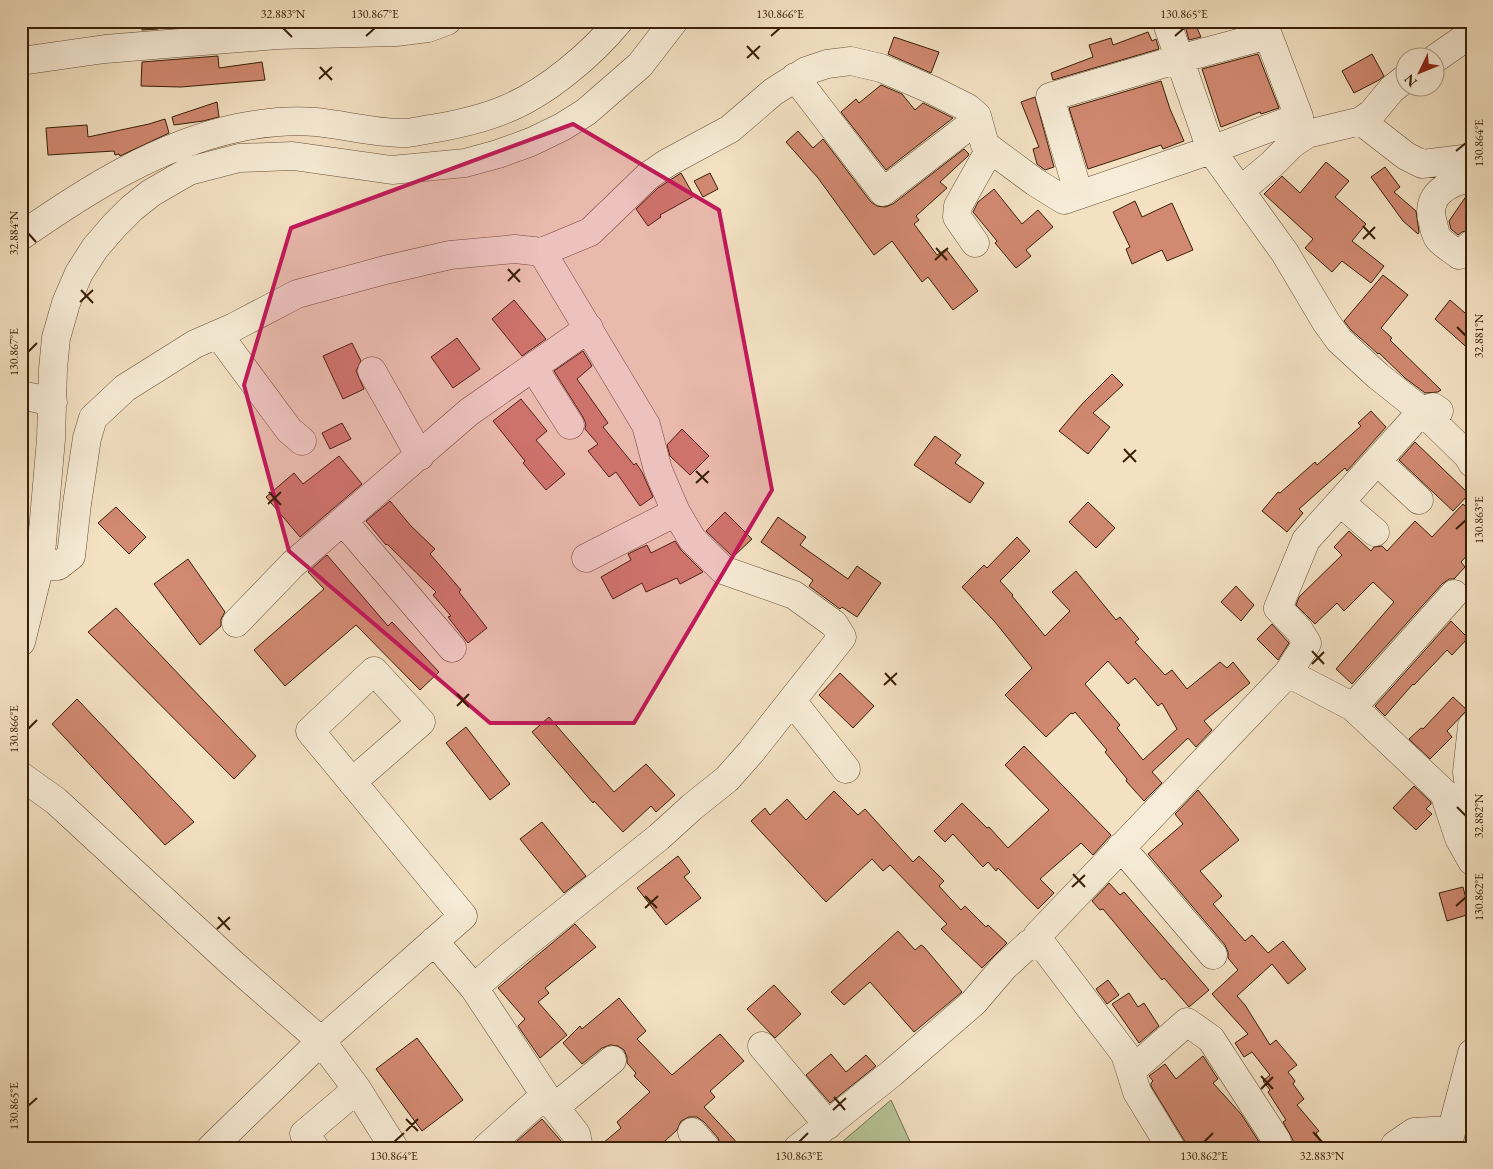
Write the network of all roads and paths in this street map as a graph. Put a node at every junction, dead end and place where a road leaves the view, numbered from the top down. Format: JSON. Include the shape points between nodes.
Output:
{"nodes":[{"id":1,"x":447,"y":21,"type":"edge"},
{"id":2,"x":619,"y":21,"type":"edge"},
{"id":3,"x":674,"y":21,"type":"edge"},
{"id":4,"x":1167,"y":22,"type":"dead end"},
{"id":5,"x":218,"y":31,"type":"edge"},
{"id":6,"x":1472,"y":34,"type":"edge"},
{"id":7,"x":1446,"y":51,"type":"edge"},
{"id":8,"x":1179,"y":59,"type":"junction"},
{"id":9,"x":21,"y":61,"type":"edge"},
{"id":10,"x":794,"y":77,"type":"junction"},
{"id":11,"x":1396,"y":86,"type":"edge"},
{"id":12,"x":978,"y":119,"type":"junction"},
{"id":13,"x":1360,"y":121,"type":"junction"},
{"id":14,"x":990,"y":148,"type":"junction"},
{"id":15,"x":1211,"y":150,"type":"junction"},
{"id":16,"x":1472,"y":158,"type":"edge"},
{"id":17,"x":1472,"y":178,"type":"edge"},
{"id":18,"x":1241,"y":190,"type":"junction"},
{"id":19,"x":1079,"y":194,"type":"junction"},
{"id":20,"x":21,"y":236,"type":"edge"},
{"id":21,"x":976,"y":243,"type":"dead end"},
{"id":22,"x":1472,"y":244,"type":"edge"},
{"id":23,"x":542,"y":252,"type":"junction"},
{"id":24,"x":589,"y":328,"type":"junction"},
{"id":25,"x":218,"y":334,"type":"junction"},
{"id":26,"x":533,"y":366,"type":"junction"},
{"id":27,"x":372,"y":371,"type":"dead end"},
{"id":28,"x":21,"y":395,"type":"edge"},
{"id":29,"x":53,"y":402,"type":"junction"},
{"id":30,"x":1422,"y":411,"type":"junction"},
{"id":31,"x":570,"y":425,"type":"dead end"},
{"id":32,"x":1472,"y":434,"type":"edge"},
{"id":33,"x":302,"y":440,"type":"dead end"},
{"id":34,"x":420,"y":456,"type":"junction"},
{"id":35,"x":1377,"y":461,"type":"junction"},
{"id":36,"x":1472,"y":463,"type":"edge"},
{"id":37,"x":1419,"y":500,"type":"dead end"},
{"id":38,"x":1340,"y":502,"type":"junction"},
{"id":39,"x":676,"y":512,"type":"junction"},
{"id":40,"x":343,"y":521,"type":"junction"},
{"id":41,"x":1375,"y":532,"type":"dead end"},
{"id":42,"x":586,"y":558,"type":"dead end"},
{"id":43,"x":40,"y":565,"type":"junction"},
{"id":44,"x":1454,"y":594,"type":"dead end"},
{"id":45,"x":236,"y":623,"type":"dead end"},
{"id":46,"x":21,"y":642,"type":"edge"},
{"id":47,"x":452,"y":648,"type":"dead end"},
{"id":48,"x":1288,"y":673,"type":"junction"},
{"id":49,"x":792,"y":701,"type":"junction"},
{"id":50,"x":1352,"y":707,"type":"junction"},
{"id":51,"x":1472,"y":726,"type":"edge"},
{"id":52,"x":846,"y":769,"type":"dead end"},
{"id":53,"x":21,"y":776,"type":"edge"},
{"id":54,"x":352,"y":782,"type":"dead end"},
{"id":55,"x":1472,"y":810,"type":"edge"},
{"id":56,"x":1120,"y":847,"type":"junction"},
{"id":57,"x":1472,"y":861,"type":"edge"},
{"id":58,"x":434,"y":941,"type":"junction"},
{"id":59,"x":1035,"y":945,"type":"junction"},
{"id":60,"x":1213,"y":954,"type":"dead end"},
{"id":61,"x":474,"y":988,"type":"junction"},
{"id":62,"x":321,"y":1041,"type":"junction"},
{"id":63,"x":762,"y":1046,"type":"dead end"},
{"id":64,"x":1472,"y":1053,"type":"edge"},
{"id":65,"x":612,"y":1060,"type":"dead end"},
{"id":66,"x":1131,"y":1071,"type":"junction"},
{"id":67,"x":357,"y":1089,"type":"junction"},
{"id":68,"x":550,"y":1101,"type":"junction"},
{"id":69,"x":828,"y":1125,"type":"junction"},
{"id":70,"x":1449,"y":1139,"type":"edge"},
{"id":71,"x":1276,"y":1141,"type":"dead end"},
{"id":72,"x":211,"y":1148,"type":"edge"},
{"id":73,"x":315,"y":1148,"type":"edge"},
{"id":74,"x":394,"y":1148,"type":"edge"},
{"id":75,"x":486,"y":1148,"type":"edge"},
{"id":76,"x":579,"y":1148,"type":"edge"},
{"id":77,"x":798,"y":1148,"type":"edge"},
{"id":78,"x":1171,"y":1148,"type":"edge"},
{"id":79,"x":1394,"y":1148,"type":"edge"}],
"edges":[{"from":1,"to":5,"type":"street","via":[[428,28],[396,32],[277,35]]},
{"from":2,"to":20,"type":"street","via":[[573,66],[506,109],[453,125],[407,133],[315,122],[238,128],[175,148],[127,169]]},
{"from":3,"to":29,"type":"street","via":[[640,65],[586,112],[532,142],[498,154],[465,163],[392,170],[293,156],[239,158],[189,171],[157,189],[114,226],[79,273],[56,338]]},
{"from":4,"to":8,"type":"street"},
{"from":5,"to":9,"type":"street"},
{"from":6,"to":7,"type":"street"},
{"from":8,"to":15,"type":"street"},
{"from":8,"to":15,"type":"street","via":[[1268,36],[1299,117]]},
{"from":8,"to":19,"type":"street","via":[[1050,96]]},
{"from":10,"to":12,"type":"street","via":[[827,64],[851,61],[880,68],[932,90],[968,108]]},
{"from":10,"to":12,"type":"street","via":[[883,192]]},
{"from":10,"to":23,"type":"street","via":[[730,129],[648,176],[590,232]]},
{"from":11,"to":13,"type":"street","via":[[1372,113]]},
{"from":12,"to":14,"type":"street","via":[[984,145]]},
{"from":13,"to":16,"type":"street","via":[[1406,156],[1422,164]]},
{"from":13,"to":18,"type":"street","via":[[1307,134]]},
{"from":14,"to":19,"type":"street","via":[[1064,200]]},
{"from":14,"to":21,"type":"street","via":[[958,206],[957,217]]},
{"from":15,"to":18,"type":"street"},
{"from":15,"to":19,"type":"street"},
{"from":17,"to":22,"type":"street","via":[[1444,186],[1435,197],[1430,214],[1438,238],[1459,255]]},
{"from":18,"to":30,"type":"street","via":[[1339,340]]},
{"from":23,"to":24,"type":"street"},
{"from":23,"to":25,"type":"street","via":[[515,249],[450,254],[385,270],[297,294]]},
{"from":24,"to":26,"type":"street"},
{"from":24,"to":39,"type":"street","via":[[646,425],[658,470]]},
{"from":25,"to":33,"type":"street","via":[[289,430]]},
{"from":25,"to":43,"type":"street","via":[[195,344],[125,388],[94,418],[87,438],[71,556],[58,566]]},
{"from":26,"to":31,"type":"street"},
{"from":26,"to":34,"type":"street","via":[[469,412]]},
{"from":27,"to":34,"type":"street"},
{"from":28,"to":29,"type":"street"},
{"from":29,"to":43,"type":"street"},
{"from":30,"to":32,"type":"street","via":[[1433,406]]},
{"from":30,"to":35,"type":"street"},
{"from":30,"to":36,"type":"street"},
{"from":34,"to":40,"type":"street"},
{"from":35,"to":37,"type":"street"},
{"from":35,"to":38,"type":"street"},
{"from":38,"to":41,"type":"street"},
{"from":38,"to":48,"type":"street","via":[[1306,540],[1278,608],[1307,642]]},
{"from":39,"to":42,"type":"street"},
{"from":39,"to":49,"type":"street","via":[[692,539],[723,570],[794,595],[834,624],[842,637]]},
{"from":40,"to":45,"type":"street","via":[[293,564]]},
{"from":40,"to":47,"type":"street"},
{"from":43,"to":46,"type":"street"},
{"from":44,"to":50,"type":"street"},
{"from":48,"to":50,"type":"street"},
{"from":48,"to":56,"type":"street"},
{"from":49,"to":52,"type":"street"},
{"from":49,"to":61,"type":"street","via":[[727,779]]},
{"from":50,"to":57,"type":"street","via":[[1444,793],[1459,838]]},
{"from":51,"to":55,"type":"street","via":[[1467,772]]},
{"from":53,"to":62,"type":"street","via":[[56,801]]},
{"from":54,"to":58,"type":"street","via":[[463,916]]},
{"from":56,"to":59,"type":"street","via":[[1037,936]]},
{"from":56,"to":60,"type":"street"},
{"from":58,"to":61,"type":"street"},
{"from":58,"to":62,"type":"street"},
{"from":59,"to":66,"type":"street","via":[[1044,947],[1126,1054]]},
{"from":59,"to":69,"type":"street","via":[[1029,944],[974,1002]]},
{"from":61,"to":68,"type":"street"},
{"from":62,"to":67,"type":"street"},
{"from":62,"to":72,"type":"street"},
{"from":63,"to":69,"type":"street"},
{"from":64,"to":70,"type":"street"},
{"from":65,"to":68,"type":"street"},
{"from":66,"to":71,"type":"street","via":[[1187,1022],[1211,1039]]},
{"from":66,"to":78,"type":"street","via":[[1137,1092]]},
{"from":67,"to":73,"type":"street","via":[[304,1134]]},
{"from":67,"to":74,"type":"street"},
{"from":68,"to":75,"type":"street"},
{"from":68,"to":76,"type":"street","via":[[576,1134]]},
{"from":69,"to":77,"type":"street"},
{"from":70,"to":79,"type":"street","via":[[1414,1132]]}]}
